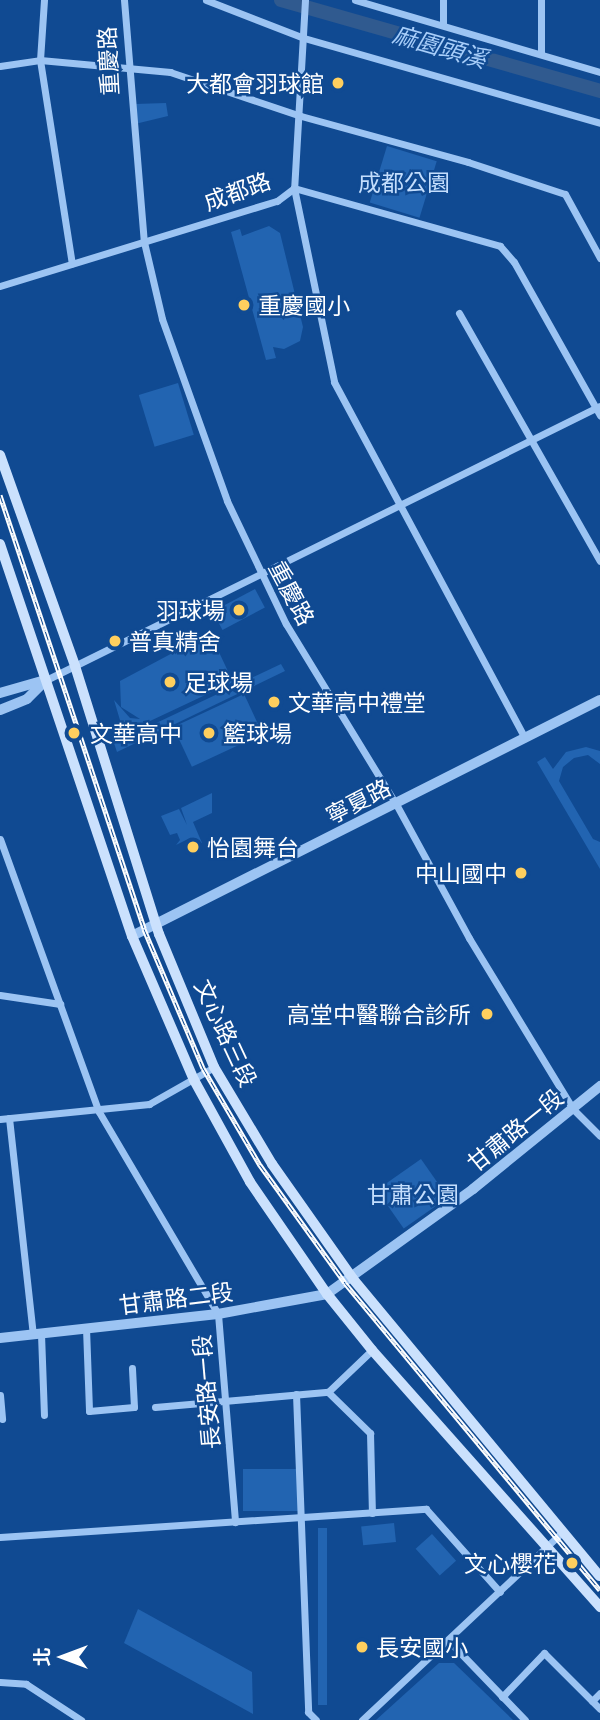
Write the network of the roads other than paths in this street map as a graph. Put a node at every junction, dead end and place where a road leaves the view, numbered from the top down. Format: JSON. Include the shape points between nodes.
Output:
{"nodes":[{"id":1,"x":44,"y":0,"type":"edge"},
{"id":2,"x":124,"y":0,"type":"edge"},
{"id":3,"x":205,"y":0,"type":"edge"},
{"id":4,"x":305,"y":0,"type":"edge"},
{"id":5,"x":355,"y":0,"type":"edge"},
{"id":6,"x":443,"y":0,"type":"edge"},
{"id":7,"x":541,"y":0,"type":"edge"},
{"id":8,"x":372,"y":3,"type":"edge"},
{"id":9,"x":443,"y":25,"type":"junction"},
{"id":10,"x":304,"y":38,"type":"junction"},
{"id":11,"x":541,"y":53,"type":"junction"},
{"id":12,"x":40,"y":60,"type":"junction"},
{"id":13,"x":0,"y":66,"type":"edge"},
{"id":14,"x":128,"y":68,"type":"junction"},
{"id":15,"x":600,"y":72,"type":"edge"},
{"id":16,"x":301,"y":116,"type":"junction"},
{"id":17,"x":600,"y":123,"type":"edge"},
{"id":18,"x":294,"y":188,"type":"junction"},
{"id":19,"x":144,"y":242,"type":"junction"},
{"id":20,"x":600,"y":258,"type":"edge"},
{"id":21,"x":72,"y":264,"type":"junction"},
{"id":22,"x":0,"y":286,"type":"edge"},
{"id":23,"x":459,"y":313,"type":"dead end"},
{"id":24,"x":599,"y":410,"type":"edge"},
{"id":25,"x":531,"y":441,"type":"junction"},
{"id":26,"x":0,"y":455,"type":"edge"},
{"id":27,"x":398,"y":508,"type":"junction"},
{"id":28,"x":0,"y":544,"type":"edge"},
{"id":29,"x":600,"y":561,"type":"edge"},
{"id":30,"x":259,"y":573,"type":"junction"},
{"id":31,"x":75,"y":666,"type":"junction"},
{"id":32,"x":46,"y":680,"type":"junction"},
{"id":33,"x":0,"y":692,"type":"edge"},
{"id":34,"x":600,"y":700,"type":"edge"},
{"id":35,"x":0,"y":710,"type":"edge"},
{"id":36,"x":525,"y":738,"type":"junction"},
{"id":37,"x":396,"y":804,"type":"junction"},
{"id":38,"x":0,"y":839,"type":"edge"},
{"id":39,"x":156,"y":924,"type":"junction"},
{"id":40,"x":132,"y":936,"type":"junction"},
{"id":41,"x":0,"y":995,"type":"edge"},
{"id":42,"x":60,"y":1004,"type":"junction"},
{"id":43,"x":214,"y":1067,"type":"junction"},
{"id":44,"x":194,"y":1080,"type":"junction"},
{"id":45,"x":600,"y":1086,"type":"edge"},
{"id":46,"x":573,"y":1109,"type":"junction"},
{"id":47,"x":99,"y":1112,"type":"junction"},
{"id":48,"x":9,"y":1118,"type":"junction"},
{"id":49,"x":0,"y":1119,"type":"edge"},
{"id":50,"x":600,"y":1136,"type":"edge"},
{"id":51,"x":353,"y":1279,"type":"junction"},
{"id":52,"x":327,"y":1294,"type":"junction"},
{"id":53,"x":218,"y":1314,"type":"junction"},
{"id":54,"x":86,"y":1328,"type":"junction"},
{"id":55,"x":37,"y":1334,"type":"junction"},
{"id":56,"x":0,"y":1338,"type":"edge"},
{"id":57,"x":372,"y":1350,"type":"junction"},
{"id":58,"x":132,"y":1367,"type":"dead end"},
{"id":59,"x":328,"y":1392,"type":"junction"},
{"id":60,"x":296,"y":1394,"type":"junction"},
{"id":61,"x":0,"y":1395,"type":"edge"},
{"id":62,"x":226,"y":1399,"type":"junction"},
{"id":63,"x":155,"y":1406,"type":"dead end"},
{"id":64,"x":44,"y":1415,"type":"dead end"},
{"id":65,"x":2,"y":1419,"type":"edge"},
{"id":66,"x":372,"y":1513,"type":"junction"},
{"id":67,"x":303,"y":1517,"type":"junction"},
{"id":68,"x":235,"y":1522,"type":"junction"},
{"id":69,"x":562,"y":1532,"type":"junction"},
{"id":70,"x":0,"y":1537,"type":"edge"},
{"id":71,"x":546,"y":1548,"type":"junction"},
{"id":72,"x":600,"y":1576,"type":"edge"},
{"id":73,"x":500,"y":1592,"type":"junction"},
{"id":74,"x":600,"y":1607,"type":"edge"},
{"id":75,"x":447,"y":1640,"type":"junction"},
{"id":76,"x":0,"y":1682,"type":"edge"},
{"id":77,"x":600,"y":1693,"type":"edge"},
{"id":78,"x":502,"y":1697,"type":"junction"},
{"id":79,"x":592,"y":1701,"type":"junction"},
{"id":80,"x":600,"y":1709,"type":"edge"},
{"id":81,"x":81,"y":1720,"type":"edge"},
{"id":82,"x":316,"y":1720,"type":"edge"},
{"id":83,"x":362,"y":1720,"type":"edge"},
{"id":84,"x":525,"y":1720,"type":"edge"}],
"edges":[{"from":1,"to":12,"type":"street"},
{"from":2,"to":14,"type":"street","name":"重慶路"},
{"from":3,"to":10,"type":"street"},
{"from":4,"to":10,"type":"street"},
{"from":5,"to":8,"type":"street"},
{"from":6,"to":9,"type":"street"},
{"from":7,"to":11,"type":"street"},
{"from":8,"to":9,"type":"street"},
{"from":9,"to":11,"type":"street"},
{"from":10,"to":16,"type":"street"},
{"from":10,"to":17,"type":"street"},
{"from":11,"to":15,"type":"street"},
{"from":12,"to":13,"type":"street"},
{"from":12,"to":14,"type":"street"},
{"from":12,"to":21,"type":"street"},
{"from":14,"to":16,"type":"street","via":[[207,82]]},
{"from":14,"to":19,"type":"street","name":"重慶路"},
{"from":16,"to":18,"type":"street"},
{"from":16,"to":20,"type":"street","via":[[565,194]]},
{"from":18,"to":19,"type":"street","name":"成都路","via":[[276,201]]},
{"from":18,"to":24,"type":"street","name":"成都路","via":[[500,246],[514,262]]},
{"from":18,"to":27,"type":"street","via":[[334,382]]},
{"from":19,"to":21,"type":"street","name":"成都路"},
{"from":19,"to":30,"type":"street","name":"重慶路","via":[[186,390],[226,501]]},
{"from":21,"to":22,"type":"street","name":"成都路"},
{"from":23,"to":25,"type":"street"},
{"from":24,"to":25,"type":"street"},
{"from":25,"to":27,"type":"street"},
{"from":25,"to":29,"type":"street"},
{"from":26,"to":31,"type":"main road","name":"文心路三段"},
{"from":27,"to":30,"type":"street"},
{"from":27,"to":36,"type":"street"},
{"from":28,"to":32,"type":"main road","name":"文心路三段"},
{"from":30,"to":31,"type":"street"},
{"from":30,"to":37,"type":"street","name":"重慶路"},
{"from":31,"to":32,"type":"street"},
{"from":31,"to":39,"type":"main road","name":"文心路三段"},
{"from":32,"to":33,"type":"street"},
{"from":32,"to":35,"type":"street","via":[[27,699]]},
{"from":32,"to":40,"type":"main road","name":"文心路三段"},
{"from":34,"to":36,"type":"street","name":"寧夏路"},
{"from":36,"to":37,"type":"street","name":"寧夏路"},
{"from":37,"to":39,"type":"street","name":"寧夏路"},
{"from":37,"to":46,"type":"street","name":"重慶路","via":[[469,939]]},
{"from":38,"to":42,"type":"street","name":"長安路一段"},
{"from":39,"to":40,"type":"street","name":"寧夏路"},
{"from":39,"to":43,"type":"main road","name":"文心路三段"},
{"from":40,"to":44,"type":"main road","name":"文心路三段"},
{"from":41,"to":42,"type":"street"},
{"from":42,"to":47,"type":"street","name":"長安路一段"},
{"from":43,"to":44,"type":"street"},
{"from":43,"to":51,"type":"main road","name":"文心路三段","via":[[272,1164]]},
{"from":44,"to":47,"type":"street","via":[[149,1104]]},
{"from":44,"to":52,"type":"main road","name":"文心路三段","via":[[250,1182]]},
{"from":45,"to":46,"type":"street","name":"甘肅路一段"},
{"from":46,"to":50,"type":"street","name":"重慶路"},
{"from":46,"to":51,"type":"street","name":"甘肅路一段"},
{"from":47,"to":48,"type":"street"},
{"from":47,"to":53,"type":"street","name":"長安路一段"},
{"from":48,"to":49,"type":"street"},
{"from":48,"to":55,"type":"street"},
{"from":51,"to":52,"type":"street","name":"甘肅路二段"},
{"from":51,"to":69,"type":"main road","name":"文心路三段"},
{"from":52,"to":53,"type":"street","name":"甘肅路二段"},
{"from":52,"to":57,"type":"main road","name":"文心路三段"},
{"from":53,"to":54,"type":"street","name":"甘肅路二段"},
{"from":53,"to":62,"type":"street","name":"長安路一段"},
{"from":54,"to":55,"type":"street","name":"甘肅路二段"},
{"from":54,"to":58,"type":"street","via":[[89,1411],[134,1407]]},
{"from":55,"to":56,"type":"street","name":"甘肅路二段"},
{"from":55,"to":64,"type":"street"},
{"from":57,"to":59,"type":"street"},
{"from":57,"to":71,"type":"main road","name":"文心路三段"},
{"from":59,"to":60,"type":"street"},
{"from":59,"to":66,"type":"street","via":[[370,1433]]},
{"from":60,"to":62,"type":"street"},
{"from":60,"to":67,"type":"street"},
{"from":61,"to":65,"type":"street"},
{"from":62,"to":63,"type":"street"},
{"from":62,"to":68,"type":"street","name":"長安路一段"},
{"from":66,"to":67,"type":"street"},
{"from":66,"to":73,"type":"street","via":[[426,1509]]},
{"from":67,"to":68,"type":"street"},
{"from":67,"to":82,"type":"street","via":[[308,1712]]},
{"from":68,"to":70,"type":"street"},
{"from":69,"to":71,"type":"street"},
{"from":69,"to":72,"type":"main road","name":"文心路三段"},
{"from":71,"to":73,"type":"street"},
{"from":71,"to":74,"type":"main road","name":"文心路三段"},
{"from":73,"to":75,"type":"street"},
{"from":75,"to":78,"type":"street"},
{"from":75,"to":83,"type":"street"},
{"from":76,"to":81,"type":"street","via":[[26,1684]]},
{"from":77,"to":79,"type":"street"},
{"from":78,"to":79,"type":"street","via":[[544,1653]]},
{"from":78,"to":84,"type":"street"},
{"from":79,"to":80,"type":"street"}]}
